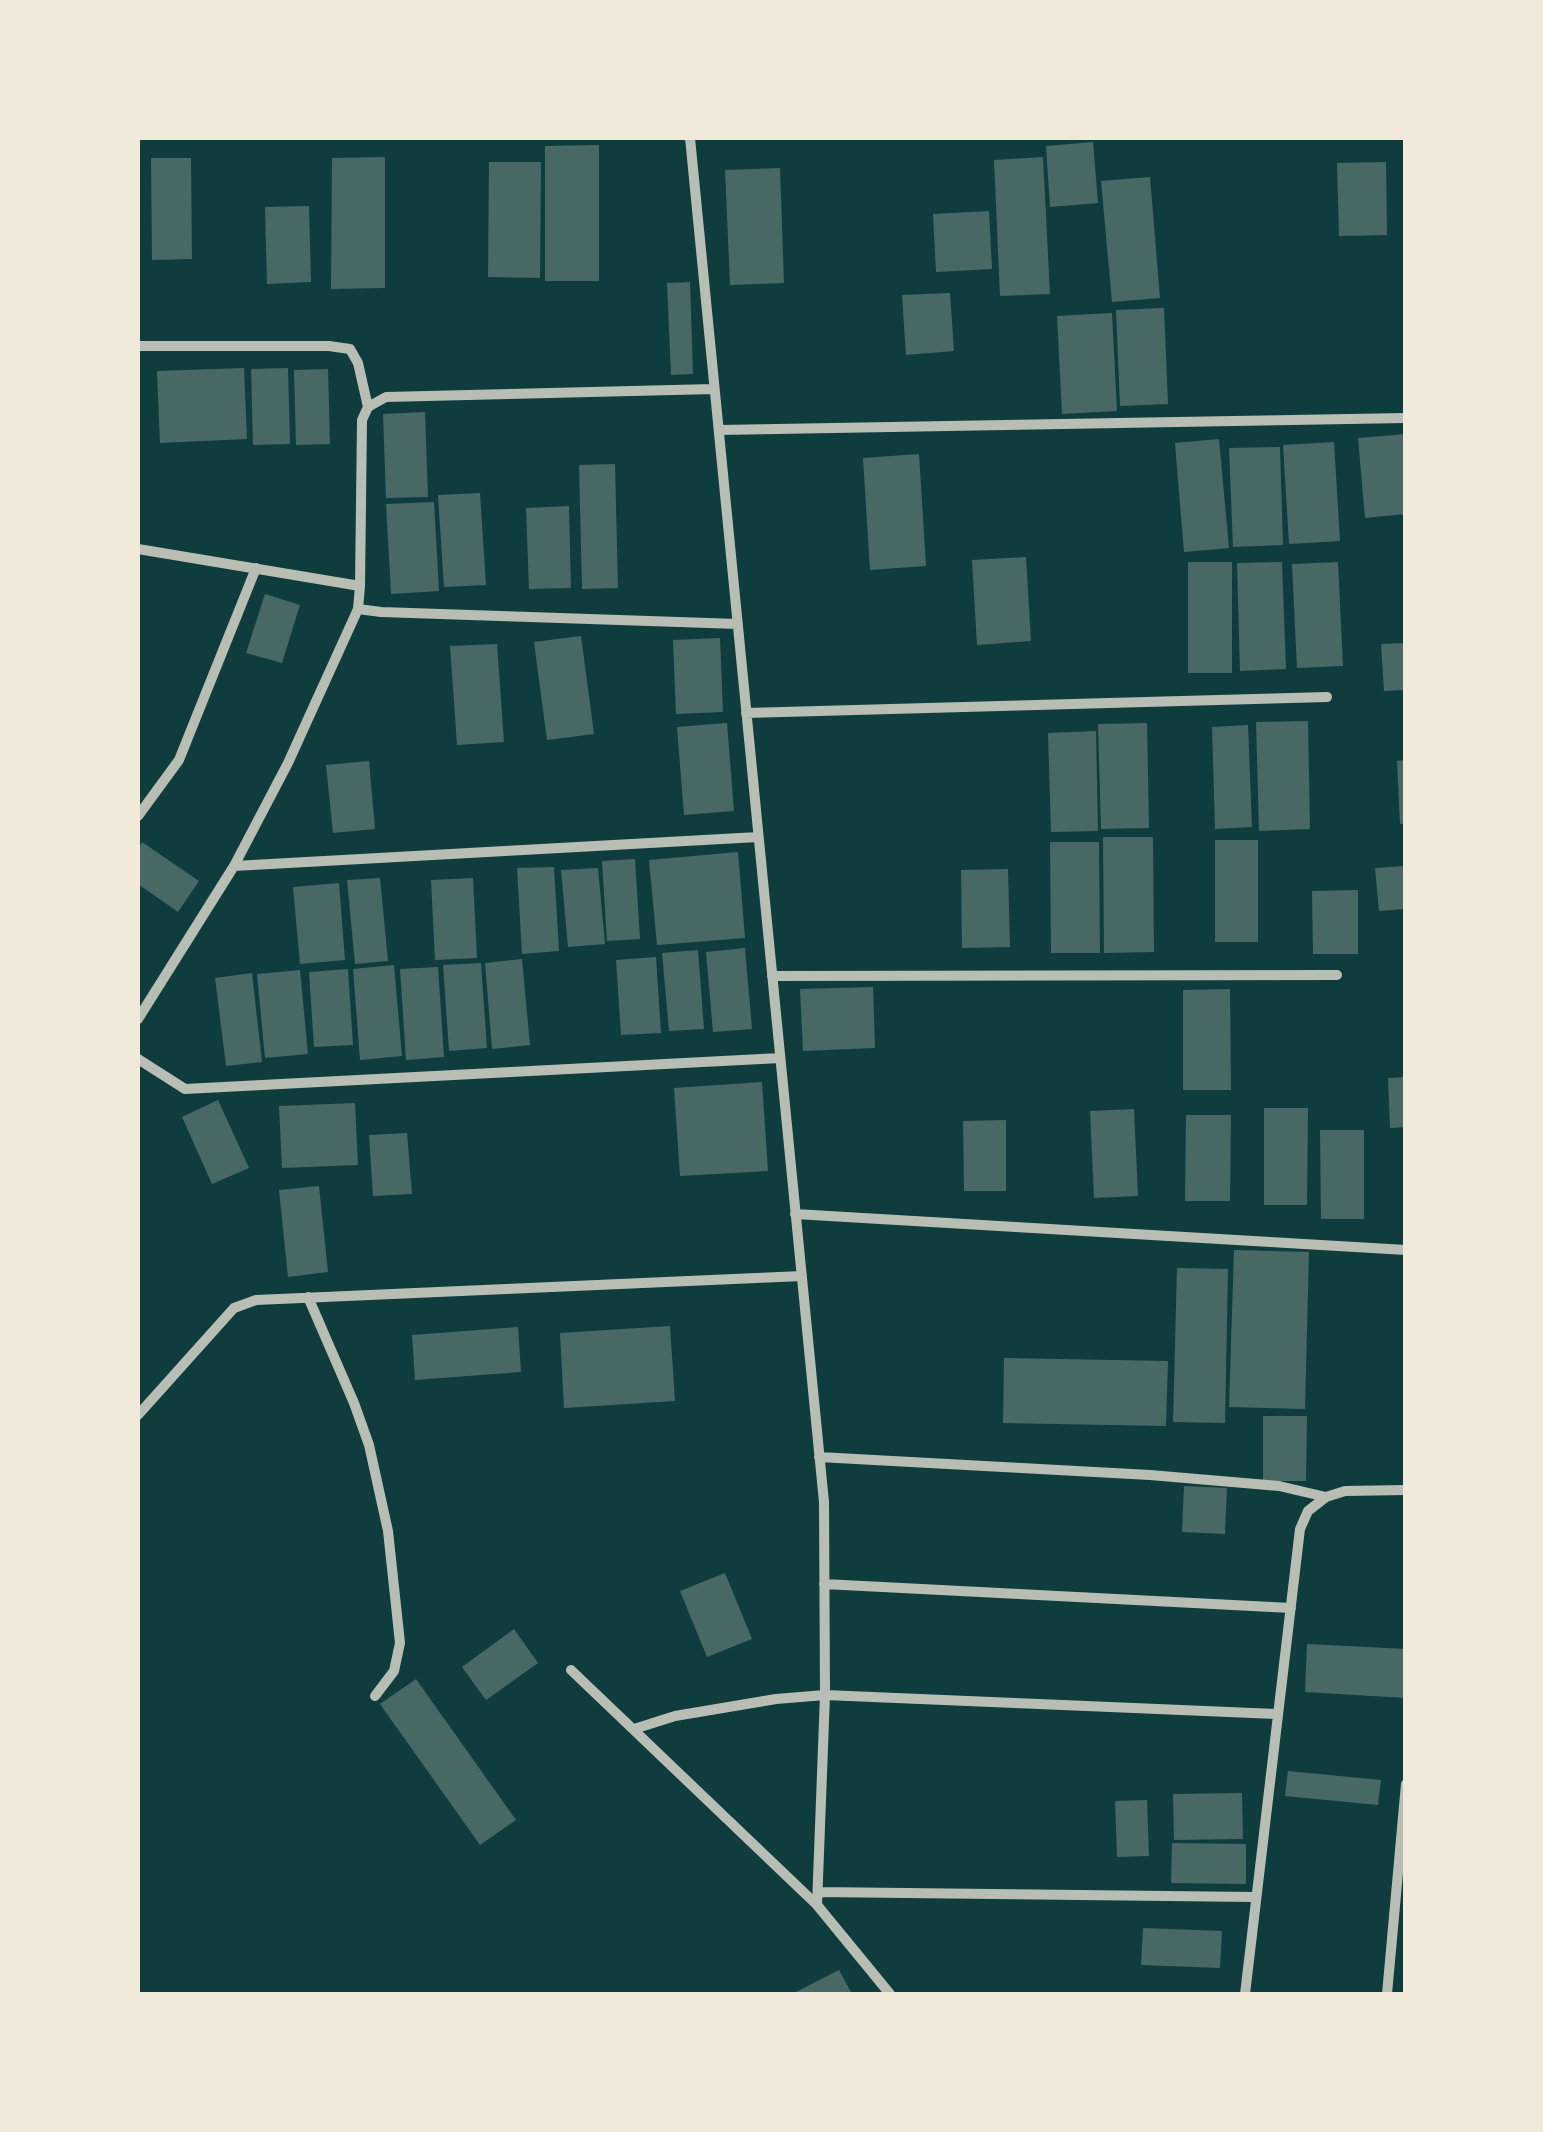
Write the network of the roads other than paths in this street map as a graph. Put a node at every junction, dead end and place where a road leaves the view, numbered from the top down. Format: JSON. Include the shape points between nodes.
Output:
{"nodes":[{"id":1,"x":690,"y":138,"type":"edge"},
{"id":2,"x":138,"y":346,"type":"edge"},
{"id":3,"x":714,"y":389,"type":"junction"},
{"id":4,"x":368,"y":406,"type":"junction"},
{"id":5,"x":1406,"y":418,"type":"edge"},
{"id":6,"x":718,"y":430,"type":"junction"},
{"id":7,"x":138,"y":549,"type":"edge"},
{"id":8,"x":256,"y":568,"type":"junction"},
{"id":9,"x":360,"y":586,"type":"junction"},
{"id":10,"x":358,"y":610,"type":"junction"},
{"id":11,"x":738,"y":624,"type":"junction"},
{"id":12,"x":1327,"y":696,"type":"dead end"},
{"id":13,"x":746,"y":713,"type":"junction"},
{"id":14,"x":138,"y":816,"type":"edge"},
{"id":15,"x":758,"y":837,"type":"junction"},
{"id":16,"x":234,"y":866,"type":"junction"},
{"id":17,"x":1337,"y":975,"type":"dead end"},
{"id":18,"x":772,"y":976,"type":"junction"},
{"id":19,"x":138,"y":1019,"type":"edge"},
{"id":20,"x":138,"y":1058,"type":"edge"},
{"id":21,"x":780,"y":1058,"type":"junction"},
{"id":22,"x":796,"y":1214,"type":"junction"},
{"id":23,"x":1406,"y":1250,"type":"edge"},
{"id":24,"x":802,"y":1276,"type":"junction"},
{"id":25,"x":308,"y":1298,"type":"junction"},
{"id":26,"x":138,"y":1416,"type":"edge"},
{"id":27,"x":819,"y":1457,"type":"junction"},
{"id":28,"x":1406,"y":1490,"type":"edge"},
{"id":29,"x":1326,"y":1496,"type":"junction"},
{"id":30,"x":824,"y":1584,"type":"junction"},
{"id":31,"x":1291,"y":1608,"type":"junction"},
{"id":32,"x":571,"y":1670,"type":"dead end"},
{"id":33,"x":825,"y":1695,"type":"junction"},
{"id":34,"x":375,"y":1696,"type":"dead end"},
{"id":35,"x":1276,"y":1714,"type":"junction"},
{"id":36,"x":634,"y":1729,"type":"junction"},
{"id":37,"x":1406,"y":1784,"type":"edge"},
{"id":38,"x":818,"y":1892,"type":"junction"},
{"id":39,"x":1254,"y":1897,"type":"junction"},
{"id":40,"x":817,"y":1905,"type":"junction"},
{"id":41,"x":890,"y":1994,"type":"edge"},
{"id":42,"x":1245,"y":1994,"type":"edge"},
{"id":43,"x":1386,"y":1994,"type":"edge"}],
"edges":[{"from":1,"to":3,"type":"street"},
{"from":2,"to":4,"type":"street","via":[[350,349]]},
{"from":3,"to":4,"type":"street","via":[[386,397]]},
{"from":3,"to":6,"type":"street"},
{"from":4,"to":9,"type":"street","via":[[362,420]]},
{"from":5,"to":6,"type":"street"},
{"from":6,"to":11,"type":"street"},
{"from":7,"to":8,"type":"street"},
{"from":8,"to":9,"type":"street"},
{"from":8,"to":14,"type":"street","via":[[179,760]]},
{"from":9,"to":10,"type":"street"},
{"from":10,"to":11,"type":"street"},
{"from":10,"to":16,"type":"street"},
{"from":11,"to":13,"type":"street"},
{"from":12,"to":13,"type":"street"},
{"from":13,"to":15,"type":"street"},
{"from":15,"to":16,"type":"street"},
{"from":15,"to":18,"type":"street"},
{"from":16,"to":19,"type":"street"},
{"from":17,"to":18,"type":"street"},
{"from":18,"to":21,"type":"street"},
{"from":20,"to":21,"type":"street","via":[[185,1088]]},
{"from":21,"to":22,"type":"street"},
{"from":22,"to":23,"type":"street"},
{"from":22,"to":24,"type":"street"},
{"from":24,"to":25,"type":"street"},
{"from":24,"to":27,"type":"street"},
{"from":25,"to":26,"type":"street","via":[[234,1308]]},
{"from":25,"to":34,"type":"street","via":[[369,1445],[388,1531],[400,1643],[394,1671]]},
{"from":27,"to":29,"type":"street","via":[[1150,1474]]},
{"from":27,"to":30,"type":"street"},
{"from":28,"to":29,"type":"street"},
{"from":29,"to":31,"type":"street","via":[[1300,1529]]},
{"from":30,"to":31,"type":"street"},
{"from":30,"to":33,"type":"street"},
{"from":31,"to":35,"type":"street"},
{"from":32,"to":36,"type":"street"},
{"from":33,"to":35,"type":"street"},
{"from":33,"to":36,"type":"street","via":[[776,1698]]},
{"from":33,"to":38,"type":"street"},
{"from":35,"to":39,"type":"street"},
{"from":36,"to":40,"type":"street"},
{"from":37,"to":43,"type":"street"},
{"from":38,"to":39,"type":"street"},
{"from":38,"to":40,"type":"street"},
{"from":39,"to":42,"type":"street"},
{"from":40,"to":41,"type":"street"}]}
